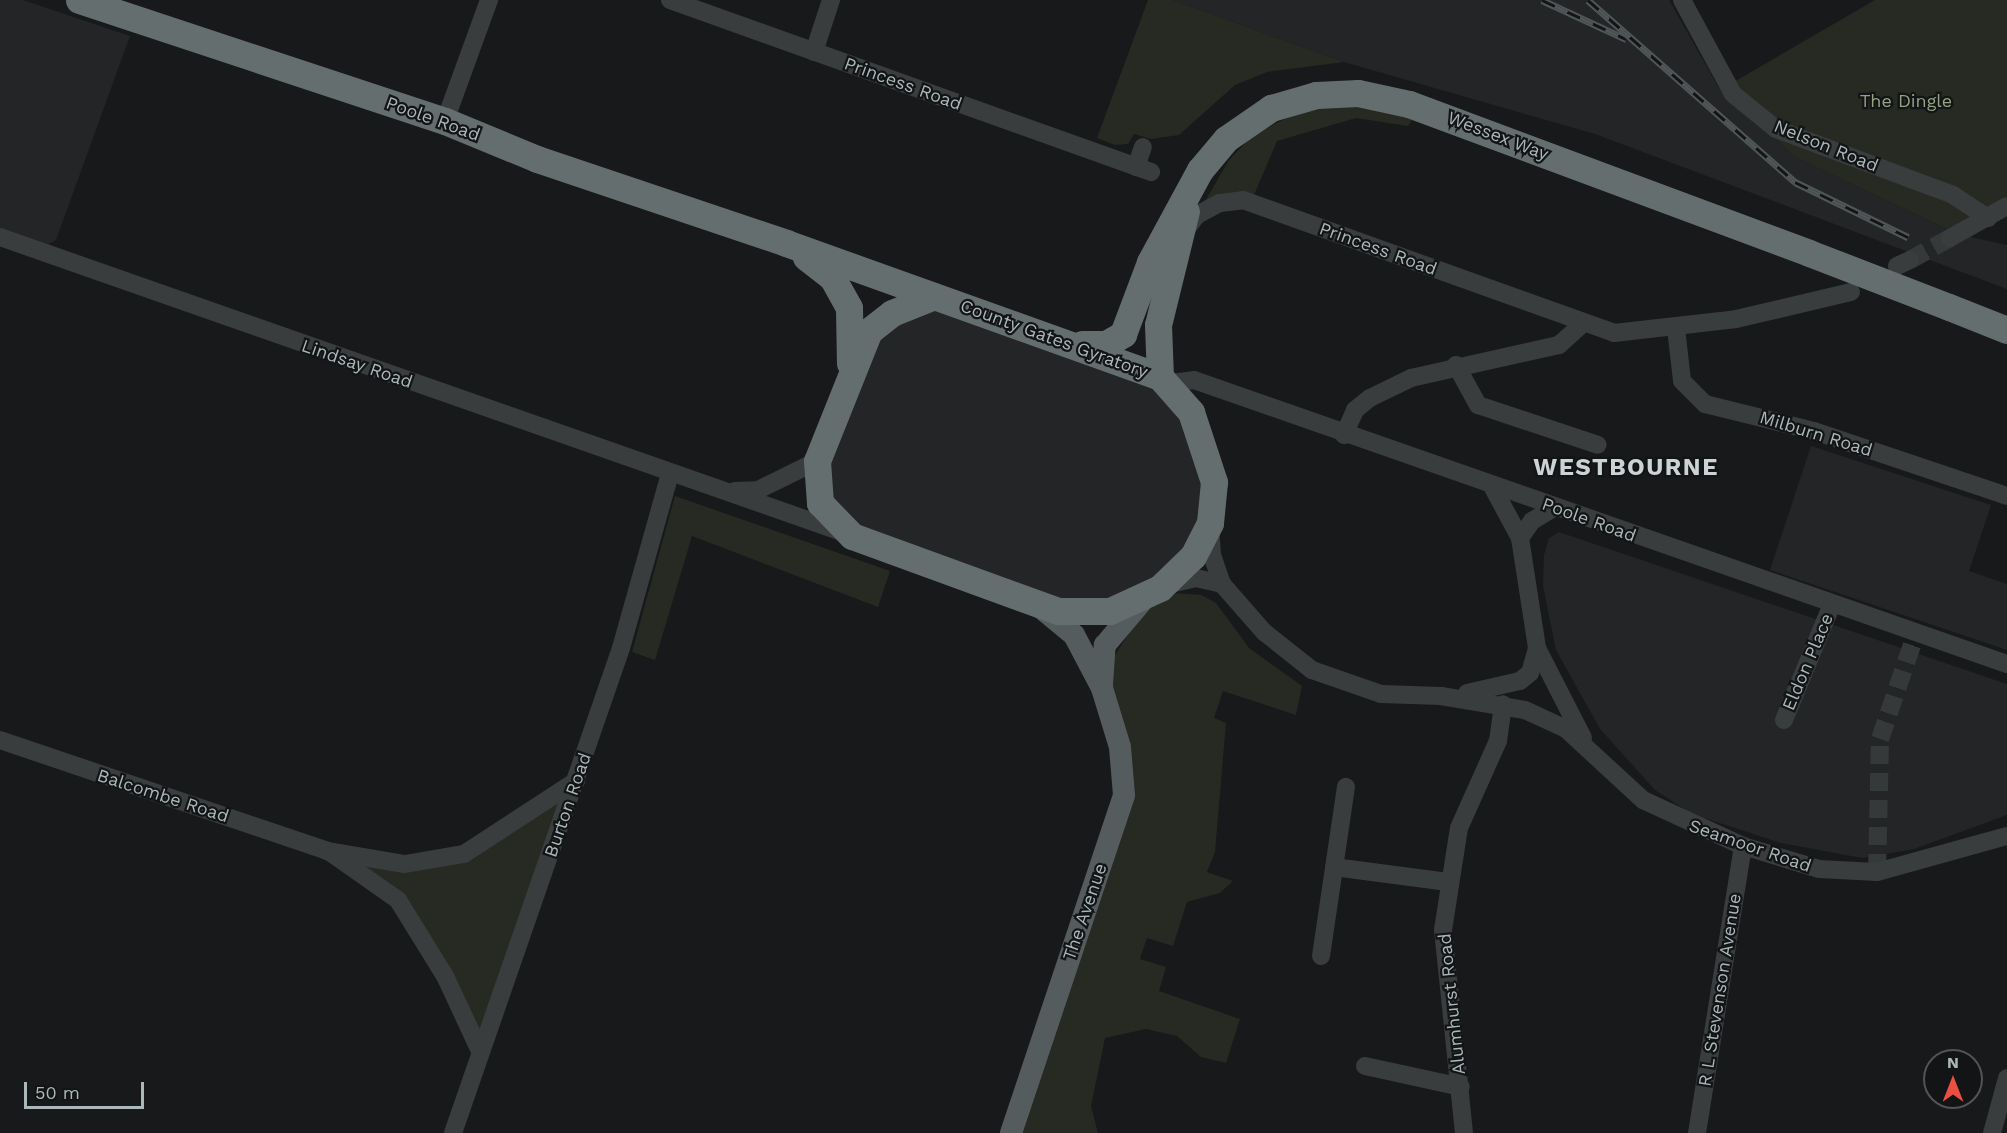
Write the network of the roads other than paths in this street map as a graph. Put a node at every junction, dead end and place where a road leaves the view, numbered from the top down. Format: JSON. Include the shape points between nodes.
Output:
{"nodes":[{"id":1,"x":79,"y":0,"type":"edge"},
{"id":2,"x":489,"y":0,"type":"edge"},
{"id":3,"x":670,"y":0,"type":"edge"},
{"id":4,"x":831,"y":0,"type":"edge"},
{"id":5,"x":1682,"y":0,"type":"edge"},
{"id":6,"x":696,"y":5,"type":"edge"},
{"id":7,"x":814,"y":52,"type":"junction"},
{"id":8,"x":445,"y":121,"type":"junction"},
{"id":9,"x":1143,"y":147,"type":"dead end"},
{"id":10,"x":1188,"y":192,"type":"junction"},
{"id":11,"x":2007,"y":206,"type":"edge"},
{"id":12,"x":1988,"y":218,"type":"junction"},
{"id":13,"x":1183,"y":233,"type":"junction"},
{"id":14,"x":0,"y":237,"type":"edge"},
{"id":15,"x":1950,"y":238,"type":"tunnel mouth"},
{"id":16,"x":786,"y":243,"type":"junction"},
{"id":17,"x":1851,"y":292,"type":"dead end"},
{"id":18,"x":934,"y":296,"type":"junction"},
{"id":19,"x":1581,"y":325,"type":"junction"},
{"id":20,"x":1676,"y":328,"type":"junction"},
{"id":21,"x":2007,"y":330,"type":"edge"},
{"id":22,"x":1064,"y":341,"type":"junction"},
{"id":23,"x":1456,"y":365,"type":"junction"},
{"id":24,"x":848,"y":379,"type":"junction"},
{"id":25,"x":1165,"y":380,"type":"junction"},
{"id":26,"x":1344,"y":435,"type":"junction"},
{"id":27,"x":1598,"y":445,"type":"dead end"},
{"id":28,"x":817,"y":461,"type":"junction"},
{"id":29,"x":670,"y":474,"type":"junction"},
{"id":30,"x":1492,"y":486,"type":"junction"},
{"id":31,"x":715,"y":489,"type":"junction"},
{"id":32,"x":2007,"y":496,"type":"edge"},
{"id":33,"x":1554,"y":508,"type":"junction"},
{"id":34,"x":1210,"y":523,"type":"junction"},
{"id":35,"x":852,"y":536,"type":"junction"},
{"id":36,"x":1520,"y":538,"type":"junction"},
{"id":37,"x":1222,"y":584,"type":"junction"},
{"id":38,"x":1152,"y":594,"type":"junction"},
{"id":39,"x":1832,"y":604,"type":"junction"},
{"id":40,"x":1038,"y":606,"type":"junction"},
{"id":41,"x":1537,"y":648,"type":"junction"},
{"id":42,"x":2007,"y":664,"type":"edge"},
{"id":43,"x":1102,"y":688,"type":"junction"},
{"id":44,"x":1441,"y":696,"type":"junction"},
{"id":45,"x":1503,"y":704,"type":"junction"},
{"id":46,"x":1784,"y":720,"type":"dead end"},
{"id":47,"x":0,"y":740,"type":"edge"},
{"id":48,"x":1588,"y":747,"type":"junction"},
{"id":49,"x":576,"y":781,"type":"junction"},
{"id":50,"x":1346,"y":787,"type":"dead end"},
{"id":51,"x":2007,"y":836,"type":"edge"},
{"id":52,"x":1743,"y":846,"type":"junction"},
{"id":53,"x":327,"y":851,"type":"junction"},
{"id":54,"x":1334,"y":867,"type":"junction"},
{"id":55,"x":1448,"y":882,"type":"junction"},
{"id":56,"x":1321,"y":956,"type":"dead end"},
{"id":57,"x":479,"y":1049,"type":"junction"},
{"id":58,"x":1365,"y":1066,"type":"dead end"},
{"id":59,"x":2007,"y":1078,"type":"edge"},
{"id":60,"x":1461,"y":1087,"type":"junction"},
{"id":61,"x":453,"y":1133,"type":"edge"},
{"id":62,"x":1011,"y":1133,"type":"edge"},
{"id":63,"x":1464,"y":1133,"type":"edge"},
{"id":64,"x":1697,"y":1133,"type":"edge"},
{"id":65,"x":1992,"y":1133,"type":"edge"}],
"edges":[{"from":1,"to":8,"type":"highway","name":"Poole Road"},
{"from":2,"to":8,"type":"street"},
{"from":3,"to":6,"type":"street","name":"Princess Road"},
{"from":4,"to":7,"type":"street"},
{"from":5,"to":12,"type":"street","name":"Nelson Road","via":[[1733,94],[1776,129],[1953,195]]},
{"from":6,"to":7,"type":"street","name":"Princess Road"},
{"from":7,"to":9,"type":"street","name":"Princess Road","via":[[1144,170]]},
{"from":8,"to":16,"type":"highway","name":"Poole Road","via":[[537,159]]},
{"from":10,"to":13,"type":"highway","name":"Wessex Way"},
{"from":10,"to":21,"type":"highway","name":"Wessex Way","bridge":true,"via":[[1212,154],[1255,116],[1293,100],[1358,93],[1472,125]]},
{"from":10,"to":22,"type":"highway","via":[[1120,338],[1094,346]]},
{"from":11,"to":12,"type":"street"},
{"from":12,"to":15,"type":"street"},
{"from":13,"to":19,"type":"street","name":"Princess Road","via":[[1197,215],[1220,203],[1243,200]]},
{"from":13,"to":25,"type":"highway","name":"Wessex Way","via":[[1158,325]]},
{"from":14,"to":29,"type":"street","name":"Lindsay Road"},
{"from":16,"to":18,"type":"highway","name":"Poole Road"},
{"from":16,"to":24,"type":"highway","name":"Poole Road","via":[[824,269],[849,308]]},
{"from":17,"to":20,"type":"street","name":"Princess Road"},
{"from":18,"to":22,"type":"highway","name":"County Gates Gyratory"},
{"from":18,"to":24,"type":"highway","name":"County Gates Gyratory","via":[[879,321]]},
{"from":19,"to":20,"type":"street","name":"Princess Road","via":[[1632,334]]},
{"from":19,"to":23,"type":"street","via":[[1559,345]]},
{"from":20,"to":32,"type":"street","name":"Milburn Road","via":[[1682,381],[1705,404],[1814,431]]},
{"from":22,"to":25,"type":"highway","name":"County Gates Gyratory"},
{"from":23,"to":26,"type":"street","via":[[1370,398],[1355,410]]},
{"from":23,"to":27,"type":"street","via":[[1478,405]]},
{"from":24,"to":28,"type":"highway","name":"County Gates Gyratory"},
{"from":25,"to":26,"type":"street","name":"Poole Road","via":[[1194,380]]},
{"from":25,"to":34,"type":"highway","name":"County Gates Gyratory","via":[[1191,412],[1209,459],[1214,482]]},
{"from":26,"to":30,"type":"street","name":"Poole Road"},
{"from":28,"to":31,"type":"street","name":"Lindsay Road","via":[[758,490]]},
{"from":28,"to":35,"type":"highway","name":"County Gates Gyratory","via":[[820,503]]},
{"from":29,"to":31,"type":"street","name":"Lindsay Road"},
{"from":29,"to":49,"type":"street","name":"Burton Road","via":[[621,648]]},
{"from":30,"to":33,"type":"street","name":"Poole Road"},
{"from":30,"to":36,"type":"street","name":"Seamoor Road"},
{"from":31,"to":35,"type":"street","name":"Lindsay Road"},
{"from":33,"to":36,"type":"street","via":[[1532,521]]},
{"from":33,"to":39,"type":"street","name":"Poole Road"},
{"from":34,"to":37,"type":"street","name":"Seamoor Road","via":[[1212,555]]},
{"from":34,"to":38,"type":"highway","name":"County Gates Gyratory","via":[[1193,556]]},
{"from":35,"to":40,"type":"highway","name":"County Gates Gyratory"},
{"from":36,"to":41,"type":"street","name":"Seamoor Road"},
{"from":37,"to":38,"type":"street","via":[[1188,578]]},
{"from":37,"to":44,"type":"street","name":"Seamoor Road","via":[[1264,632],[1312,670],[1381,694]]},
{"from":38,"to":40,"type":"highway","name":"County Gates Gyratory","via":[[1095,614]]},
{"from":38,"to":43,"type":"main road","name":"The Avenue","via":[[1105,645]]},
{"from":39,"to":42,"type":"street","name":"Poole Road"},
{"from":39,"to":46,"type":"street","name":"Eldon Place"},
{"from":40,"to":43,"type":"main road","name":"The Avenue","via":[[1074,634]]},
{"from":41,"to":44,"type":"street","name":"Seamoor Road","via":[[1530,673],[1508,688]]},
{"from":41,"to":48,"type":"street","name":"Seamoor Road"},
{"from":43,"to":62,"type":"main road","name":"The Avenue","via":[[1120,747],[1124,795]]},
{"from":44,"to":45,"type":"street","name":"Seamoor Road"},
{"from":45,"to":48,"type":"street","name":"Seamoor Road","via":[[1544,718]]},
{"from":45,"to":55,"type":"street","name":"Alumhurst Road","via":[[1498,741],[1466,807]]},
{"from":47,"to":53,"type":"street","name":"Balcombe Road"},
{"from":48,"to":52,"type":"street","name":"Seamoor Road","via":[[1643,800]]},
{"from":49,"to":53,"type":"street","name":"Balcombe Road","via":[[464,855],[405,864]]},
{"from":49,"to":57,"type":"street","name":"Burton Road"},
{"from":50,"to":54,"type":"street"},
{"from":51,"to":52,"type":"street","name":"Seamoor Road","via":[[1877,872],[1819,869]]},
{"from":52,"to":64,"type":"street","name":"R L Stevenson Avenue"},
{"from":53,"to":57,"type":"street","name":"Balcombe Road","via":[[398,900],[446,976]]},
{"from":54,"to":55,"type":"street"},
{"from":54,"to":56,"type":"street"},
{"from":55,"to":60,"type":"street","name":"Alumhurst Road","via":[[1443,930]]},
{"from":57,"to":61,"type":"street","name":"Burton Road"},
{"from":58,"to":60,"type":"street"},
{"from":59,"to":65,"type":"street"},
{"from":60,"to":63,"type":"street","name":"Alumhurst Road"}]}
